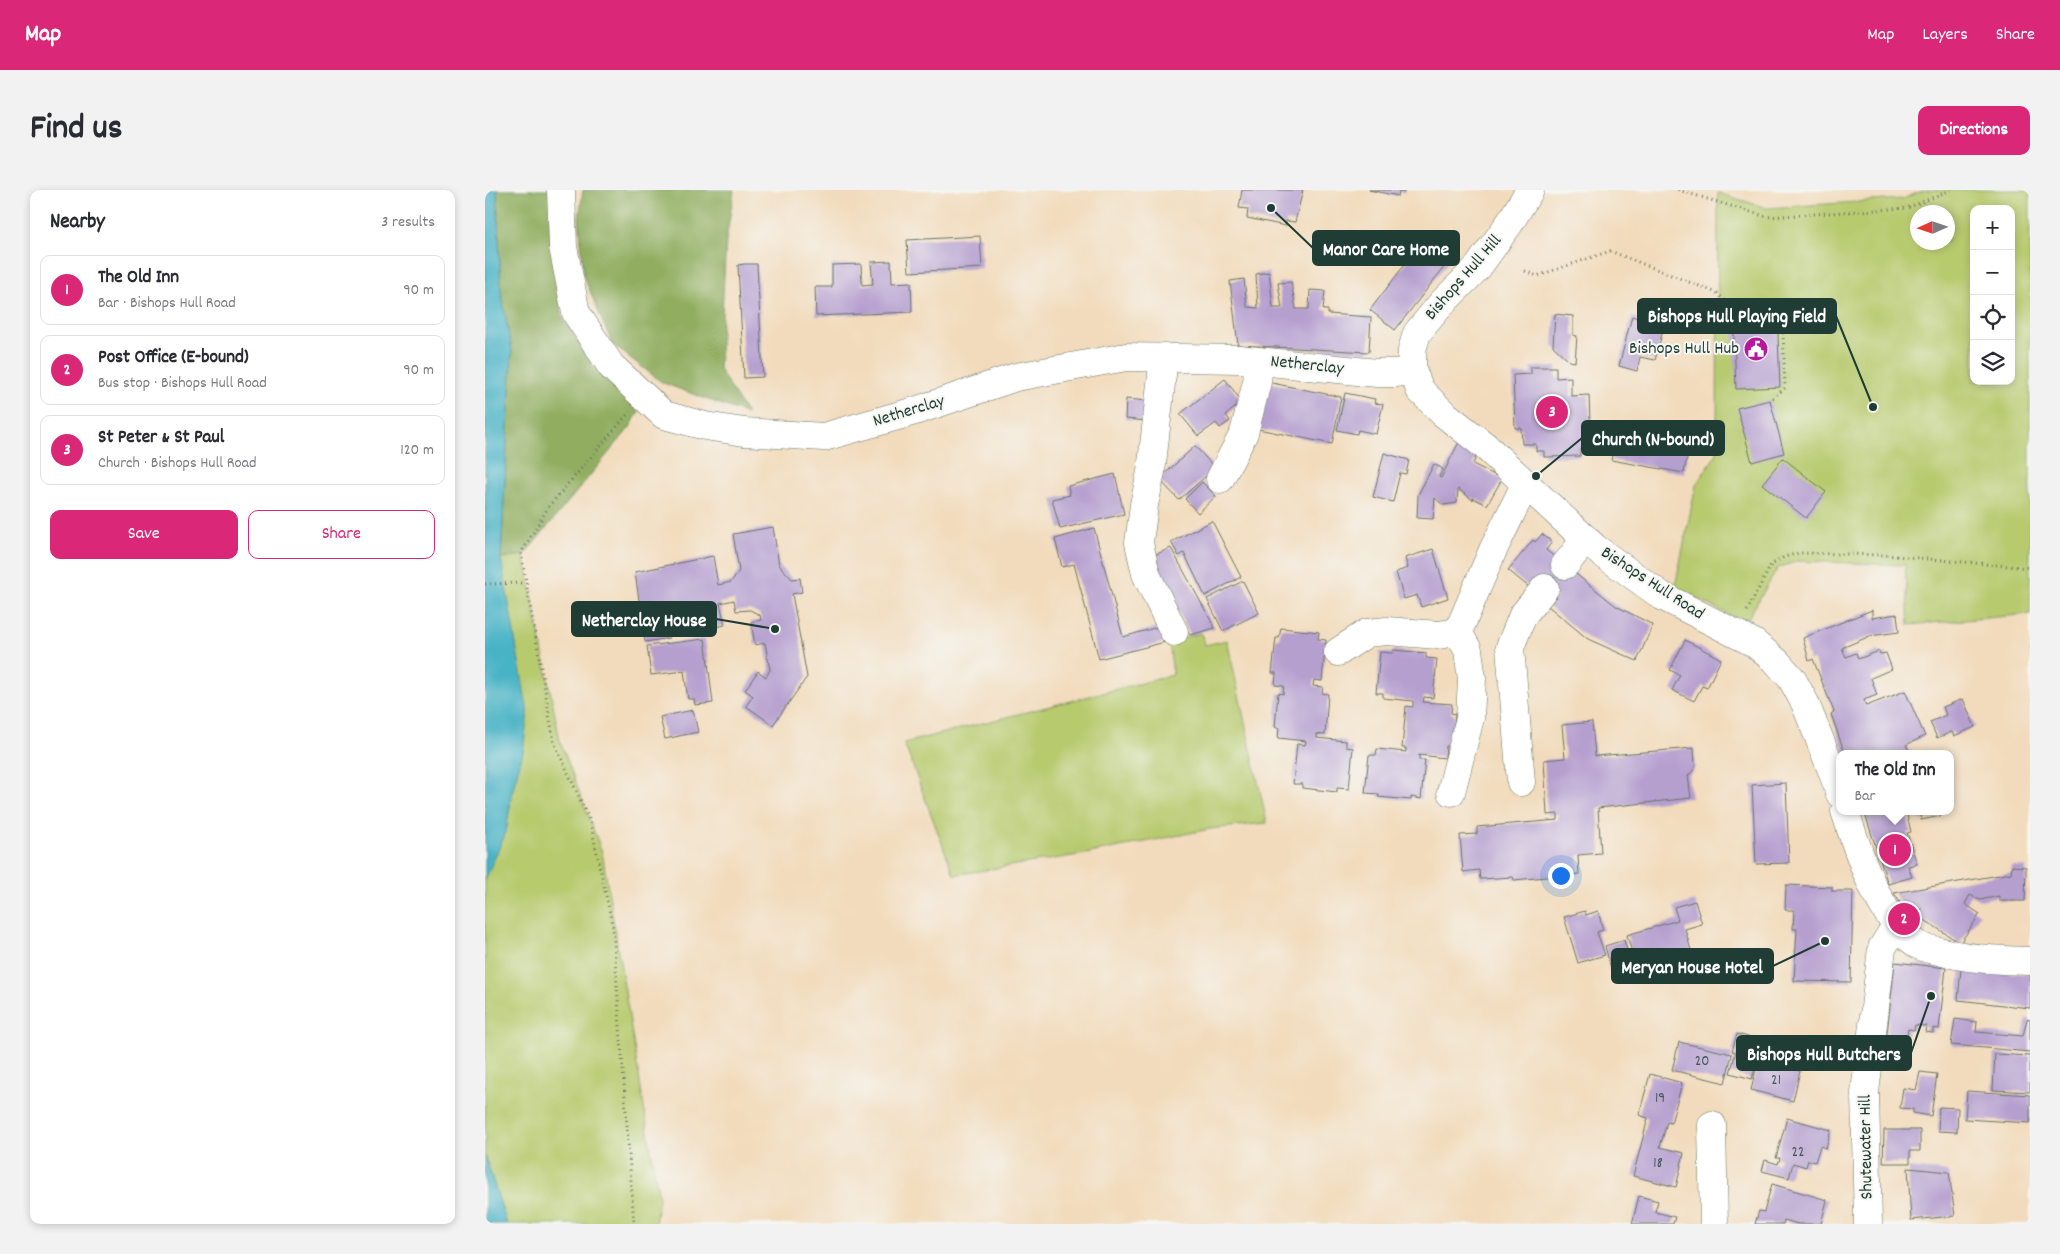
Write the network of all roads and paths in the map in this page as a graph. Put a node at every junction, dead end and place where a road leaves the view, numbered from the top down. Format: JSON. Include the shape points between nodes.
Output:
{"nodes":[{"id":1,"x":561,"y":190,"type":"edge"},
{"id":2,"x":1530,"y":190,"type":"edge"},
{"id":3,"x":1678,"y":190,"type":"edge"},
{"id":4,"x":1951,"y":190,"type":"edge"},
{"id":5,"x":1525,"y":271,"type":"dead end"},
{"id":6,"x":1164,"y":357,"type":"junction"},
{"id":7,"x":1259,"y":361,"type":"junction"},
{"id":8,"x":1412,"y":369,"type":"junction"},
{"id":9,"x":644,"y":397,"type":"junction"},
{"id":10,"x":1770,"y":400,"type":"dead end"},
{"id":11,"x":1220,"y":479,"type":"dead end"},
{"id":12,"x":1525,"y":483,"type":"junction"},
{"id":13,"x":1586,"y":539,"type":"junction"},
{"id":14,"x":1565,"y":565,"type":"dead end"},
{"id":15,"x":2030,"y":568,"type":"edge"},
{"id":16,"x":525,"y":583,"type":"junction"},
{"id":17,"x":485,"y":584,"type":"edge"},
{"id":18,"x":1545,"y":588,"type":"dead end"},
{"id":19,"x":1174,"y":632,"type":"dead end"},
{"id":20,"x":1458,"y":632,"type":"junction"},
{"id":21,"x":1734,"y":634,"type":"junction"},
{"id":22,"x":1338,"y":652,"type":"dead end"},
{"id":23,"x":1521,"y":782,"type":"dead end"},
{"id":24,"x":1836,"y":782,"type":"edge"},
{"id":25,"x":1451,"y":792,"type":"dead end"},
{"id":26,"x":1846,"y":815,"type":"edge"},
{"id":27,"x":1899,"y":927,"type":"junction"},
{"id":28,"x":2030,"y":961,"type":"edge"},
{"id":29,"x":1712,"y":1125,"type":"dead end"},
{"id":30,"x":634,"y":1224,"type":"edge"},
{"id":31,"x":1714,"y":1224,"type":"edge"},
{"id":32,"x":1868,"y":1224,"type":"edge"}],
"edges":[{"from":1,"to":9,"type":"street","name":"Netherclay","via":[[563,247],[576,313],[611,366]]},
{"from":2,"to":8,"type":"street","name":"Bishops Hull Hill","via":[[1478,268],[1442,302],[1417,334],[1412,350]]},
{"from":3,"to":4,"type":"path","via":[[1767,217],[1907,208]]},
{"from":5,"to":10,"type":"path","via":[[1537,276],[1610,251],[1717,293],[1730,305],[1782,304],[1785,388]]},
{"from":6,"to":7,"type":"street","name":"Netherclay"},
{"from":6,"to":9,"type":"street","name":"Netherclay","via":[[1126,357],[1016,377],[824,437],[705,426],[664,415]]},
{"from":6,"to":19,"type":"street","via":[[1139,543],[1145,574]]},
{"from":7,"to":8,"type":"street","name":"Netherclay","via":[[1377,373]]},
{"from":7,"to":11,"type":"street","via":[[1244,432]]},
{"from":8,"to":12,"type":"street","name":"Bishops Hull Road","via":[[1420,390]]},
{"from":9,"to":16,"type":"path","via":[[549,506],[521,553]]},
{"from":12,"to":13,"type":"street","name":"Bishops Hull Road"},
{"from":12,"to":20,"type":"street"},
{"from":13,"to":14,"type":"street"},
{"from":13,"to":21,"type":"street","name":"Bishops Hull Road","via":[[1663,596]]},
{"from":15,"to":21,"type":"path","via":[[1885,555],[1799,553],[1771,565]]},
{"from":16,"to":17,"type":"path"},
{"from":16,"to":30,"type":"path","via":[[554,742],[590,821],[613,928]]},
{"from":18,"to":23,"type":"street","via":[[1523,615],[1511,647]]},
{"from":20,"to":22,"type":"street","via":[[1438,636],[1387,630],[1367,633]]},
{"from":20,"to":25,"type":"street","via":[[1468,650],[1472,678],[1470,718]]},
{"from":21,"to":24,"type":"street","name":"Bishops Hull Road","via":[[1754,643],[1792,679],[1805,703]]},
{"from":26,"to":27,"type":"street","via":[[1874,892]]},
{"from":27,"to":28,"type":"street","via":[[1918,945],[1955,956]]},
{"from":27,"to":32,"type":"street","name":"Shutewater Hill","via":[[1882,948],[1865,1093]]},
{"from":29,"to":31,"type":"street"}]}
